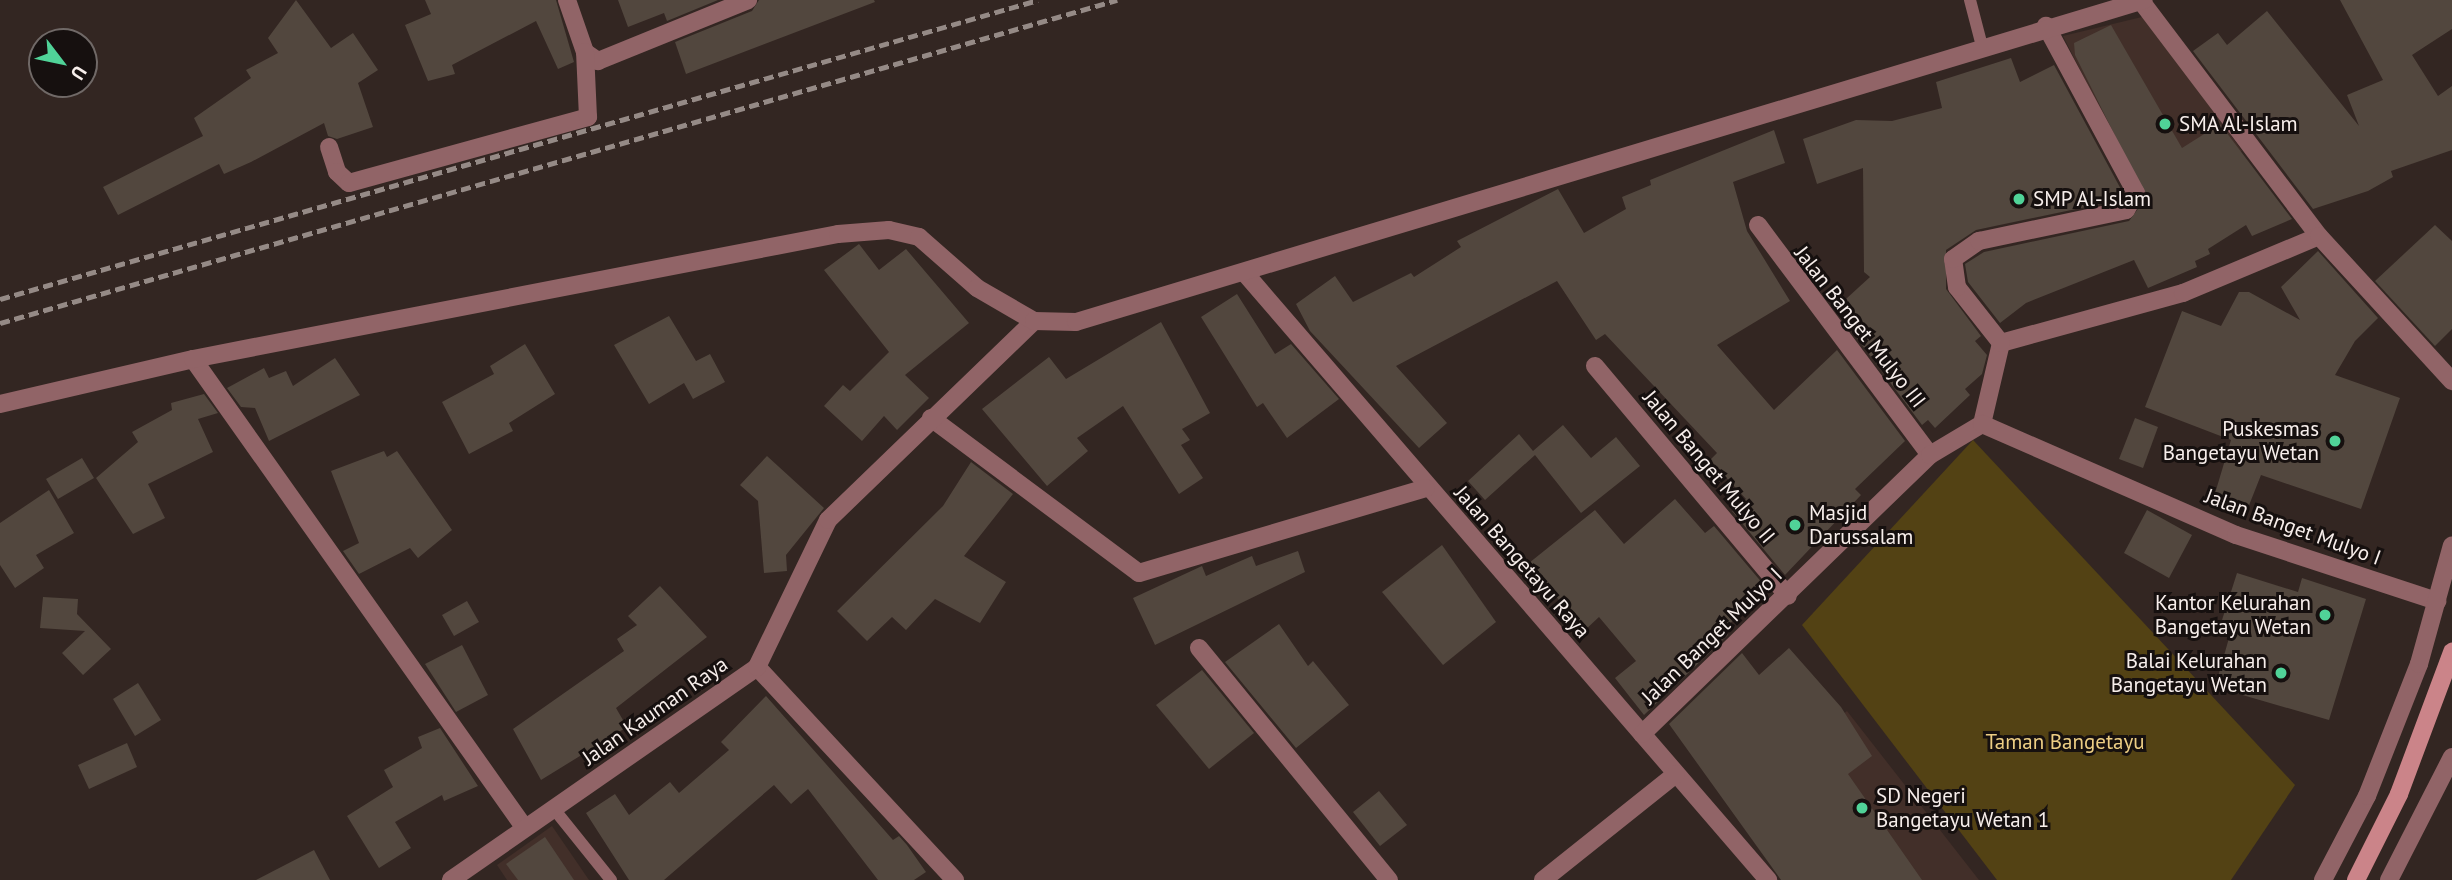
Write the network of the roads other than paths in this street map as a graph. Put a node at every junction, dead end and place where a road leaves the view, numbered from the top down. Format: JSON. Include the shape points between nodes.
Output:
{"nodes":[{"id":1,"x":567,"y":0,"type":"edge"},
{"id":2,"x":748,"y":0,"type":"edge"},
{"id":3,"x":1970,"y":0,"type":"edge"},
{"id":4,"x":2143,"y":0,"type":"edge"},
{"id":5,"x":2046,"y":26,"type":"junction"},
{"id":6,"x":1982,"y":46,"type":"junction"},
{"id":7,"x":585,"y":52,"type":"junction"},
{"id":8,"x":329,"y":147,"type":"dead end"},
{"id":9,"x":1758,"y":225,"type":"dead end"},
{"id":10,"x":2319,"y":236,"type":"junction"},
{"id":11,"x":1244,"y":272,"type":"junction"},
{"id":12,"x":1034,"y":321,"type":"junction"},
{"id":13,"x":2001,"y":343,"type":"junction"},
{"id":14,"x":193,"y":359,"type":"junction"},
{"id":15,"x":1595,"y":366,"type":"dead end"},
{"id":16,"x":2452,"y":381,"type":"edge"},
{"id":17,"x":0,"y":404,"type":"edge"},
{"id":18,"x":931,"y":418,"type":"junction"},
{"id":19,"x":1982,"y":424,"type":"junction"},
{"id":20,"x":1930,"y":455,"type":"junction"},
{"id":21,"x":1426,"y":488,"type":"junction"},
{"id":22,"x":2452,"y":545,"type":"edge"},
{"id":23,"x":1788,"y":596,"type":"junction"},
{"id":24,"x":2437,"y":601,"type":"junction"},
{"id":25,"x":1199,"y":649,"type":"dead end"},
{"id":26,"x":2452,"y":652,"type":"edge"},
{"id":27,"x":757,"y":667,"type":"junction"},
{"id":28,"x":1642,"y":734,"type":"junction"},
{"id":29,"x":2452,"y":757,"type":"edge"},
{"id":30,"x":1676,"y":774,"type":"junction"},
{"id":31,"x":554,"y":809,"type":"junction"},
{"id":32,"x":524,"y":827,"type":"junction"},
{"id":33,"x":451,"y":880,"type":"edge"},
{"id":34,"x":611,"y":880,"type":"edge"},
{"id":35,"x":956,"y":880,"type":"edge"},
{"id":36,"x":1389,"y":880,"type":"edge"},
{"id":37,"x":1543,"y":880,"type":"edge"},
{"id":38,"x":1768,"y":880,"type":"edge"},
{"id":39,"x":2323,"y":880,"type":"edge"},
{"id":40,"x":2356,"y":880,"type":"edge"},
{"id":41,"x":2389,"y":880,"type":"edge"}],
"edges":[{"from":1,"to":7,"type":"street"},
{"from":2,"to":7,"type":"street","via":[[606,60]]},
{"from":3,"to":6,"type":"lane"},
{"from":4,"to":5,"type":"street"},
{"from":4,"to":10,"type":"street"},
{"from":5,"to":6,"type":"street"},
{"from":5,"to":13,"type":"street","via":[[2136,194],[2126,210],[1979,241],[1953,259],[1957,288]]},
{"from":6,"to":11,"type":"street"},
{"from":7,"to":8,"type":"street","via":[[588,117],[349,183],[337,172]]},
{"from":9,"to":20,"type":"street","name":"Jalan Banget Mulyo III"},
{"from":10,"to":13,"type":"street","via":[[2183,293]]},
{"from":10,"to":16,"type":"street"},
{"from":11,"to":12,"type":"street","via":[[1076,322]]},
{"from":11,"to":21,"type":"street","name":"Jalan Bangetayu Raya"},
{"from":12,"to":14,"type":"street","via":[[977,288],[919,237],[889,230]]},
{"from":12,"to":18,"type":"street","name":"Jalan Kauman Raya"},
{"from":13,"to":19,"type":"street"},
{"from":14,"to":17,"type":"street"},
{"from":14,"to":32,"type":"street"},
{"from":15,"to":23,"type":"street","name":"Jalan Banget Mulyo II"},
{"from":18,"to":21,"type":"street","via":[[1139,573]]},
{"from":18,"to":27,"type":"street","name":"Jalan Kauman Raya","via":[[828,520]]},
{"from":19,"to":20,"type":"street","name":"Jalan Banget Mulyo I"},
{"from":19,"to":24,"type":"street","name":"Jalan Banget Mulyo I","via":[[2236,535]]},
{"from":20,"to":23,"type":"street","name":"Jalan Banget Mulyo I"},
{"from":21,"to":28,"type":"street","name":"Jalan Bangetayu Raya"},
{"from":22,"to":24,"type":"street"},
{"from":23,"to":28,"type":"street","name":"Jalan Banget Mulyo I"},
{"from":24,"to":39,"type":"street","via":[[2367,796]]},
{"from":25,"to":36,"type":"street"},
{"from":26,"to":40,"type":"main road","via":[[2399,793]]},
{"from":27,"to":31,"type":"street","name":"Jalan Kauman Raya"},
{"from":27,"to":35,"type":"street"},
{"from":28,"to":30,"type":"street","name":"Jalan Bangetayu Raya"},
{"from":29,"to":41,"type":"street"},
{"from":30,"to":37,"type":"street"},
{"from":30,"to":38,"type":"street","name":"Jalan Bangetayu Raya"},
{"from":31,"to":32,"type":"street","name":"Jalan Kauman Raya"},
{"from":31,"to":34,"type":"lane"},
{"from":32,"to":33,"type":"street","name":"Jalan Kauman Raya"}]}
